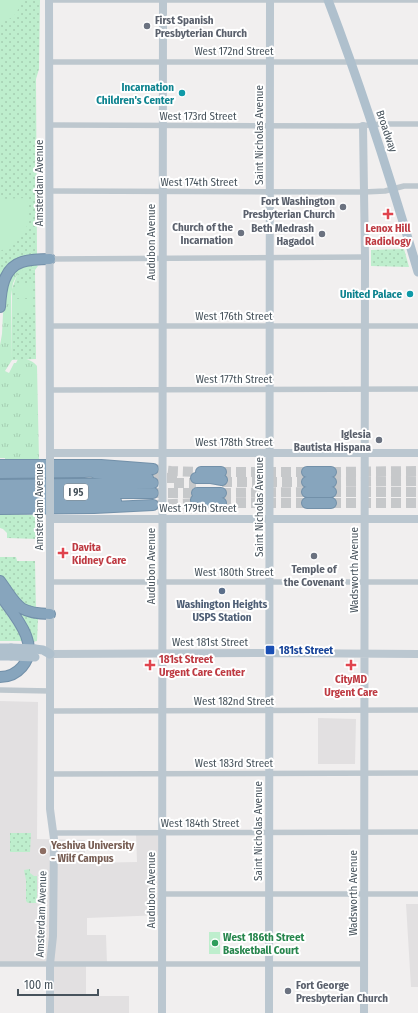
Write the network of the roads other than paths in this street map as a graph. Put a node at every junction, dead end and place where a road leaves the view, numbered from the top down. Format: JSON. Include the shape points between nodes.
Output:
{"nodes":[{"id":1,"x":49,"y":0,"type":"edge"},
{"id":2,"x":163,"y":0,"type":"edge"},
{"id":3,"x":270,"y":0,"type":"edge"},
{"id":4,"x":328,"y":0,"type":"edge"},
{"id":5,"x":418,"y":0,"type":"edge"},
{"id":6,"x":270,"y":61,"type":"junction"},
{"id":7,"x":350,"y":61,"type":"junction"},
{"id":8,"x":49,"y":62,"type":"junction"},
{"id":9,"x":163,"y":62,"type":"junction"},
{"id":10,"x":418,"y":62,"type":"edge"},
{"id":11,"x":418,"y":124,"type":"edge"},
{"id":12,"x":50,"y":125,"type":"junction"},
{"id":13,"x":373,"y":125,"type":"junction"},
{"id":14,"x":162,"y":126,"type":"junction"},
{"id":15,"x":270,"y":126,"type":"junction"},
{"id":16,"x":363,"y":126,"type":"junction"},
{"id":17,"x":418,"y":186,"type":"edge"},
{"id":18,"x":394,"y":189,"type":"junction"},
{"id":19,"x":50,"y":191,"type":"junction"},
{"id":20,"x":162,"y":192,"type":"junction"},
{"id":21,"x":270,"y":192,"type":"junction"},
{"id":22,"x":364,"y":192,"type":"junction"},
{"id":23,"x":162,"y":257,"type":"junction"},
{"id":24,"x":365,"y":257,"type":"junction"},
{"id":25,"x":416,"y":257,"type":"edge"},
{"id":26,"x":270,"y":258,"type":"junction"},
{"id":27,"x":50,"y":259,"type":"junction"},
{"id":28,"x":418,"y":272,"type":"edge"},
{"id":29,"x":0,"y":307,"type":"edge"},
{"id":30,"x":50,"y":326,"type":"junction"},
{"id":31,"x":162,"y":326,"type":"junction"},
{"id":32,"x":269,"y":326,"type":"junction"},
{"id":33,"x":365,"y":326,"type":"junction"},
{"id":34,"x":418,"y":326,"type":"edge"},
{"id":35,"x":162,"y":389,"type":"junction"},
{"id":36,"x":269,"y":389,"type":"junction"},
{"id":37,"x":365,"y":389,"type":"junction"},
{"id":38,"x":418,"y":389,"type":"edge"},
{"id":39,"x":50,"y":390,"type":"junction"},
{"id":40,"x":162,"y":453,"type":"junction"},
{"id":41,"x":270,"y":453,"type":"junction"},
{"id":42,"x":365,"y":453,"type":"junction"},
{"id":43,"x":418,"y":453,"type":"edge"},
{"id":44,"x":50,"y":456,"type":"junction"},
{"id":45,"x":0,"y":465,"type":"edge"},
{"id":46,"x":0,"y":473,"type":"edge"},
{"id":47,"x":13,"y":473,"type":"junction"},
{"id":48,"x":222,"y":478,"type":"tunnel mouth"},
{"id":49,"x":331,"y":482,"type":"joint"},
{"id":50,"x":0,"y":485,"type":"edge"},
{"id":51,"x":153,"y":486,"type":"junction"},
{"id":52,"x":29,"y":488,"type":"junction"},
{"id":53,"x":50,"y":488,"type":"junction"},
{"id":54,"x":196,"y":488,"type":"junction"},
{"id":55,"x":0,"y":489,"type":"edge"},
{"id":56,"x":221,"y":493,"type":"tunnel mouth"},
{"id":57,"x":0,"y":500,"type":"edge"},
{"id":58,"x":221,"y":503,"type":"tunnel mouth"},
{"id":59,"x":307,"y":503,"type":"tunnel mouth"},
{"id":60,"x":331,"y":503,"type":"tunnel mouth"},
{"id":61,"x":50,"y":516,"type":"junction"},
{"id":62,"x":162,"y":518,"type":"junction"},
{"id":63,"x":269,"y":518,"type":"junction"},
{"id":64,"x":365,"y":519,"type":"junction"},
{"id":65,"x":418,"y":519,"type":"edge"},
{"id":66,"x":0,"y":581,"type":"edge"},
{"id":67,"x":50,"y":582,"type":"junction"},
{"id":68,"x":162,"y":582,"type":"junction"},
{"id":69,"x":269,"y":582,"type":"junction"},
{"id":70,"x":365,"y":582,"type":"junction"},
{"id":71,"x":418,"y":582,"type":"edge"},
{"id":72,"x":0,"y":595,"type":"edge"},
{"id":73,"x":50,"y":614,"type":"junction"},
{"id":74,"x":0,"y":648,"type":"edge"},
{"id":75,"x":11,"y":652,"type":"junction"},
{"id":76,"x":162,"y":653,"type":"junction"},
{"id":77,"x":269,"y":653,"type":"junction"},
{"id":78,"x":50,"y":654,"type":"junction"},
{"id":79,"x":365,"y":654,"type":"junction"},
{"id":80,"x":418,"y":654,"type":"edge"},
{"id":81,"x":0,"y":656,"type":"edge"},
{"id":82,"x":0,"y":677,"type":"edge"},
{"id":83,"x":0,"y":690,"type":"edge"},
{"id":84,"x":50,"y":691,"type":"junction"},
{"id":85,"x":418,"y":710,"type":"edge"},
{"id":86,"x":50,"y":711,"type":"junction"},
{"id":87,"x":162,"y":711,"type":"junction"},
{"id":88,"x":269,"y":711,"type":"junction"},
{"id":89,"x":365,"y":711,"type":"junction"},
{"id":90,"x":162,"y":773,"type":"junction"},
{"id":91,"x":269,"y":773,"type":"junction"},
{"id":92,"x":364,"y":773,"type":"junction"},
{"id":93,"x":418,"y":773,"type":"edge"},
{"id":94,"x":50,"y":774,"type":"junction"},
{"id":95,"x":418,"y":832,"type":"edge"},
{"id":96,"x":53,"y":833,"type":"junction"},
{"id":97,"x":162,"y":833,"type":"junction"},
{"id":98,"x":269,"y":833,"type":"junction"},
{"id":99,"x":364,"y":833,"type":"junction"},
{"id":100,"x":162,"y":894,"type":"junction"},
{"id":101,"x":269,"y":894,"type":"junction"},
{"id":102,"x":364,"y":894,"type":"junction"},
{"id":103,"x":418,"y":894,"type":"edge"},
{"id":104,"x":0,"y":964,"type":"edge"},
{"id":105,"x":50,"y":964,"type":"junction"},
{"id":106,"x":162,"y":964,"type":"junction"},
{"id":107,"x":269,"y":964,"type":"junction"},
{"id":108,"x":364,"y":964,"type":"junction"},
{"id":109,"x":50,"y":1013,"type":"edge"},
{"id":110,"x":162,"y":1013,"type":"edge"},
{"id":111,"x":269,"y":1013,"type":"edge"},
{"id":112,"x":364,"y":1013,"type":"edge"}],
"edges":[{"from":1,"to":2,"type":"street"},
{"from":1,"to":8,"type":"main road","name":"Amsterdam Avenue"},
{"from":2,"to":3,"type":"street"},
{"from":2,"to":9,"type":"main road","name":"Audubon Avenue"},
{"from":3,"to":4,"type":"street"},
{"from":3,"to":6,"type":"main road","name":"Saint Nicholas Avenue"},
{"from":4,"to":5,"type":"street"},
{"from":4,"to":7,"type":"main road","name":"Broadway"},
{"from":6,"to":7,"type":"street","name":"West 172nd Street"},
{"from":6,"to":9,"type":"street","name":"West 172nd Street"},
{"from":6,"to":15,"type":"main road","name":"Saint Nicholas Avenue"},
{"from":7,"to":10,"type":"street","name":"West 172nd Street"},
{"from":7,"to":13,"type":"main road","name":"Broadway"},
{"from":8,"to":9,"type":"street","name":"West 172nd Street"},
{"from":8,"to":12,"type":"main road","name":"Amsterdam Avenue"},
{"from":9,"to":14,"type":"main road","name":"Audubon Avenue"},
{"from":11,"to":13,"type":"street","name":"West 173rd Street"},
{"from":12,"to":14,"type":"street","name":"West 173rd Street"},
{"from":12,"to":19,"type":"main road","name":"Amsterdam Avenue"},
{"from":13,"to":16,"type":"street","name":"West 173rd Street"},
{"from":13,"to":18,"type":"main road","name":"Broadway"},
{"from":14,"to":15,"type":"street","name":"West 173rd Street"},
{"from":14,"to":20,"type":"main road","name":"Audubon Avenue"},
{"from":15,"to":16,"type":"street","name":"West 173rd Street"},
{"from":15,"to":21,"type":"main road","name":"Saint Nicholas Avenue"},
{"from":16,"to":22,"type":"main road","name":"Wadsworth Avenue"},
{"from":17,"to":18,"type":"street","name":"West 174th Street"},
{"from":18,"to":22,"type":"street","name":"West 174th Street"},
{"from":18,"to":25,"type":"main road","name":"Broadway"},
{"from":19,"to":20,"type":"street","name":"West 174th Street"},
{"from":19,"to":27,"type":"main road","name":"Amsterdam Avenue"},
{"from":20,"to":21,"type":"street","name":"West 174th Street"},
{"from":20,"to":23,"type":"main road","name":"Audubon Avenue"},
{"from":21,"to":22,"type":"street","name":"West 174th Street"},
{"from":21,"to":26,"type":"main road","name":"Saint Nicholas Avenue"},
{"from":22,"to":24,"type":"main road","name":"Wadsworth Avenue"},
{"from":23,"to":26,"type":"street"},
{"from":23,"to":27,"type":"street"},
{"from":23,"to":31,"type":"main road","name":"Audubon Avenue"},
{"from":24,"to":26,"type":"street"},
{"from":24,"to":33,"type":"main road","name":"Wadsworth Avenue"},
{"from":25,"to":28,"type":"main road","name":"Broadway"},
{"from":26,"to":32,"type":"main road","name":"Saint Nicholas Avenue"},
{"from":27,"to":29,"type":"highway","via":[[24,261],[11,269],[3,283]]},
{"from":27,"to":30,"type":"main road","name":"Amsterdam Avenue"},
{"from":30,"to":31,"type":"street","name":"West 176th Street"},
{"from":30,"to":39,"type":"main road","name":"Amsterdam Avenue"},
{"from":31,"to":32,"type":"street","name":"West 176th Street"},
{"from":31,"to":35,"type":"main road","name":"Audubon Avenue"},
{"from":32,"to":33,"type":"street","name":"West 176th Street"},
{"from":32,"to":36,"type":"main road","name":"Saint Nicholas Avenue"},
{"from":33,"to":34,"type":"street","name":"West 176th Street"},
{"from":33,"to":37,"type":"main road","name":"Wadsworth Avenue"},
{"from":35,"to":36,"type":"street","name":"West 177th Street"},
{"from":35,"to":39,"type":"street","name":"West 177th Street"},
{"from":35,"to":40,"type":"main road","name":"Audubon Avenue"},
{"from":36,"to":37,"type":"street","name":"West 177th Street"},
{"from":36,"to":41,"type":"main road","name":"Saint Nicholas Avenue"},
{"from":37,"to":38,"type":"street","name":"West 177th Street"},
{"from":37,"to":42,"type":"main road","name":"Wadsworth Avenue"},
{"from":39,"to":44,"type":"main road","name":"Amsterdam Avenue"},
{"from":40,"to":41,"type":"main road","name":"West 178th Street"},
{"from":40,"to":44,"type":"main road","name":"West 178th Street"},
{"from":40,"to":62,"type":"main road","name":"Audubon Avenue"},
{"from":41,"to":42,"type":"main road","name":"West 178th Street"},
{"from":41,"to":63,"type":"main road","name":"Saint Nicholas Avenue"},
{"from":42,"to":43,"type":"main road","name":"West 178th Street"},
{"from":42,"to":64,"type":"main road","name":"Wadsworth Avenue"},
{"from":44,"to":53,"type":"main road","name":"Amsterdam Avenue","bridge":true},
{"from":45,"to":47,"type":"highway"},
{"from":45,"to":51,"type":"highway","via":[[101,465]]},
{"from":46,"to":47,"type":"highway"},
{"from":47,"to":51,"type":"highway","via":[[84,472]]},
{"from":48,"to":54,"type":"highway"},
{"from":49,"to":49,"type":"highway","via":[[307,482]]},
{"from":50,"to":51,"type":"highway","number":"I 95"},
{"from":50,"to":52,"type":"highway"},
{"from":51,"to":57,"type":"highway","number":"I 95"},
{"from":51,"to":57,"type":"highway","via":[[89,501]]},
{"from":51,"to":57,"type":"highway","number":"I 95","via":[[104,508]]},
{"from":52,"to":53,"type":"highway"},
{"from":52,"to":55,"type":"highway"},
{"from":53,"to":61,"type":"main road","name":"Amsterdam Avenue","bridge":true},
{"from":54,"to":56,"type":"highway"},
{"from":54,"to":58,"type":"highway"},
{"from":59,"to":60,"type":"highway"},
{"from":61,"to":62,"type":"main road","name":"West 179th Street"},
{"from":61,"to":67,"type":"main road","name":"Amsterdam Avenue"},
{"from":62,"to":63,"type":"main road","name":"West 179th Street"},
{"from":62,"to":68,"type":"main road","name":"Audubon Avenue"},
{"from":63,"to":64,"type":"main road","name":"West 179th Street"},
{"from":63,"to":69,"type":"main road","name":"Saint Nicholas Avenue"},
{"from":64,"to":65,"type":"main road","name":"West 179th Street"},
{"from":64,"to":70,"type":"main road","name":"Wadsworth Avenue"},
{"from":66,"to":73,"type":"highway","via":[[22,609],[32,613]]},
{"from":67,"to":68,"type":"street","name":"West 180th Street"},
{"from":67,"to":73,"type":"main road","name":"Amsterdam Avenue"},
{"from":68,"to":69,"type":"street","name":"West 180th Street"},
{"from":68,"to":76,"type":"main road","name":"Audubon Avenue"},
{"from":69,"to":70,"type":"street","name":"West 180th Street"},
{"from":69,"to":77,"type":"main road","name":"Saint Nicholas Avenue"},
{"from":70,"to":71,"type":"street","name":"West 180th Street"},
{"from":70,"to":79,"type":"main road","name":"Wadsworth Avenue"},
{"from":72,"to":82,"type":"highway","via":[[23,629],[29,642],[29,651],[20,670],[10,676]]},
{"from":73,"to":78,"type":"main road","name":"Amsterdam Avenue"},
{"from":74,"to":75,"type":"main road"},
{"from":75,"to":78,"type":"main road","bridge":true},
{"from":75,"to":81,"type":"main road"},
{"from":76,"to":77,"type":"main road","name":"West 181st Street"},
{"from":76,"to":78,"type":"main road","name":"West 181st Street"},
{"from":76,"to":87,"type":"main road","name":"Audubon Avenue"},
{"from":77,"to":79,"type":"main road","name":"West 181st Street"},
{"from":77,"to":88,"type":"main road","name":"Saint Nicholas Avenue"},
{"from":78,"to":84,"type":"main road","name":"Amsterdam Avenue"},
{"from":79,"to":80,"type":"main road","name":"West 181st Street"},
{"from":79,"to":89,"type":"main road","name":"Wadsworth Avenue"},
{"from":83,"to":84,"type":"street"},
{"from":84,"to":86,"type":"main road","name":"Amsterdam Avenue"},
{"from":85,"to":89,"type":"street","name":"West 182nd Street"},
{"from":86,"to":87,"type":"street","name":"West 182nd Street"},
{"from":86,"to":94,"type":"main road","name":"Amsterdam Avenue"},
{"from":87,"to":88,"type":"street","name":"West 182nd Street"},
{"from":87,"to":90,"type":"main road","name":"Audubon Avenue"},
{"from":88,"to":89,"type":"street","name":"West 182nd Street"},
{"from":88,"to":91,"type":"main road","name":"Saint Nicholas Avenue"},
{"from":89,"to":92,"type":"main road","name":"Wadsworth Avenue"},
{"from":90,"to":91,"type":"street","name":"West 183rd Street"},
{"from":90,"to":94,"type":"street","name":"West 183rd Street"},
{"from":90,"to":97,"type":"main road","name":"Audubon Avenue"},
{"from":91,"to":92,"type":"street","name":"West 183rd Street"},
{"from":91,"to":98,"type":"main road","name":"Saint Nicholas Avenue"},
{"from":92,"to":93,"type":"street","name":"West 183rd Street"},
{"from":92,"to":99,"type":"main road","name":"Wadsworth Avenue"},
{"from":94,"to":96,"type":"main road","name":"Amsterdam Avenue"},
{"from":95,"to":99,"type":"street","name":"West 184th Street"},
{"from":96,"to":97,"type":"street","name":"West 184th Street"},
{"from":96,"to":105,"type":"main road","name":"Amsterdam Avenue","via":[[53,936]]},
{"from":97,"to":98,"type":"street","name":"West 184th Street"},
{"from":97,"to":100,"type":"main road","name":"Audubon Avenue"},
{"from":98,"to":99,"type":"street","name":"West 184th Street"},
{"from":98,"to":101,"type":"main road","name":"Saint Nicholas Avenue"},
{"from":99,"to":102,"type":"main road","name":"Wadsworth Avenue"},
{"from":100,"to":101,"type":"street"},
{"from":100,"to":106,"type":"main road","name":"Audubon Avenue"},
{"from":101,"to":102,"type":"street"},
{"from":101,"to":107,"type":"main road","name":"Saint Nicholas Avenue"},
{"from":102,"to":103,"type":"street"},
{"from":102,"to":108,"type":"main road","name":"Wadsworth Avenue"},
{"from":104,"to":105,"type":"street"},
{"from":105,"to":106,"type":"street"},
{"from":105,"to":109,"type":"main road","name":"Amsterdam Avenue"},
{"from":106,"to":107,"type":"street"},
{"from":106,"to":110,"type":"main road","name":"Audubon Avenue"},
{"from":107,"to":108,"type":"street"},
{"from":107,"to":111,"type":"main road","name":"Saint Nicholas Avenue"},
{"from":108,"to":112,"type":"main road","name":"Wadsworth Avenue"}]}
